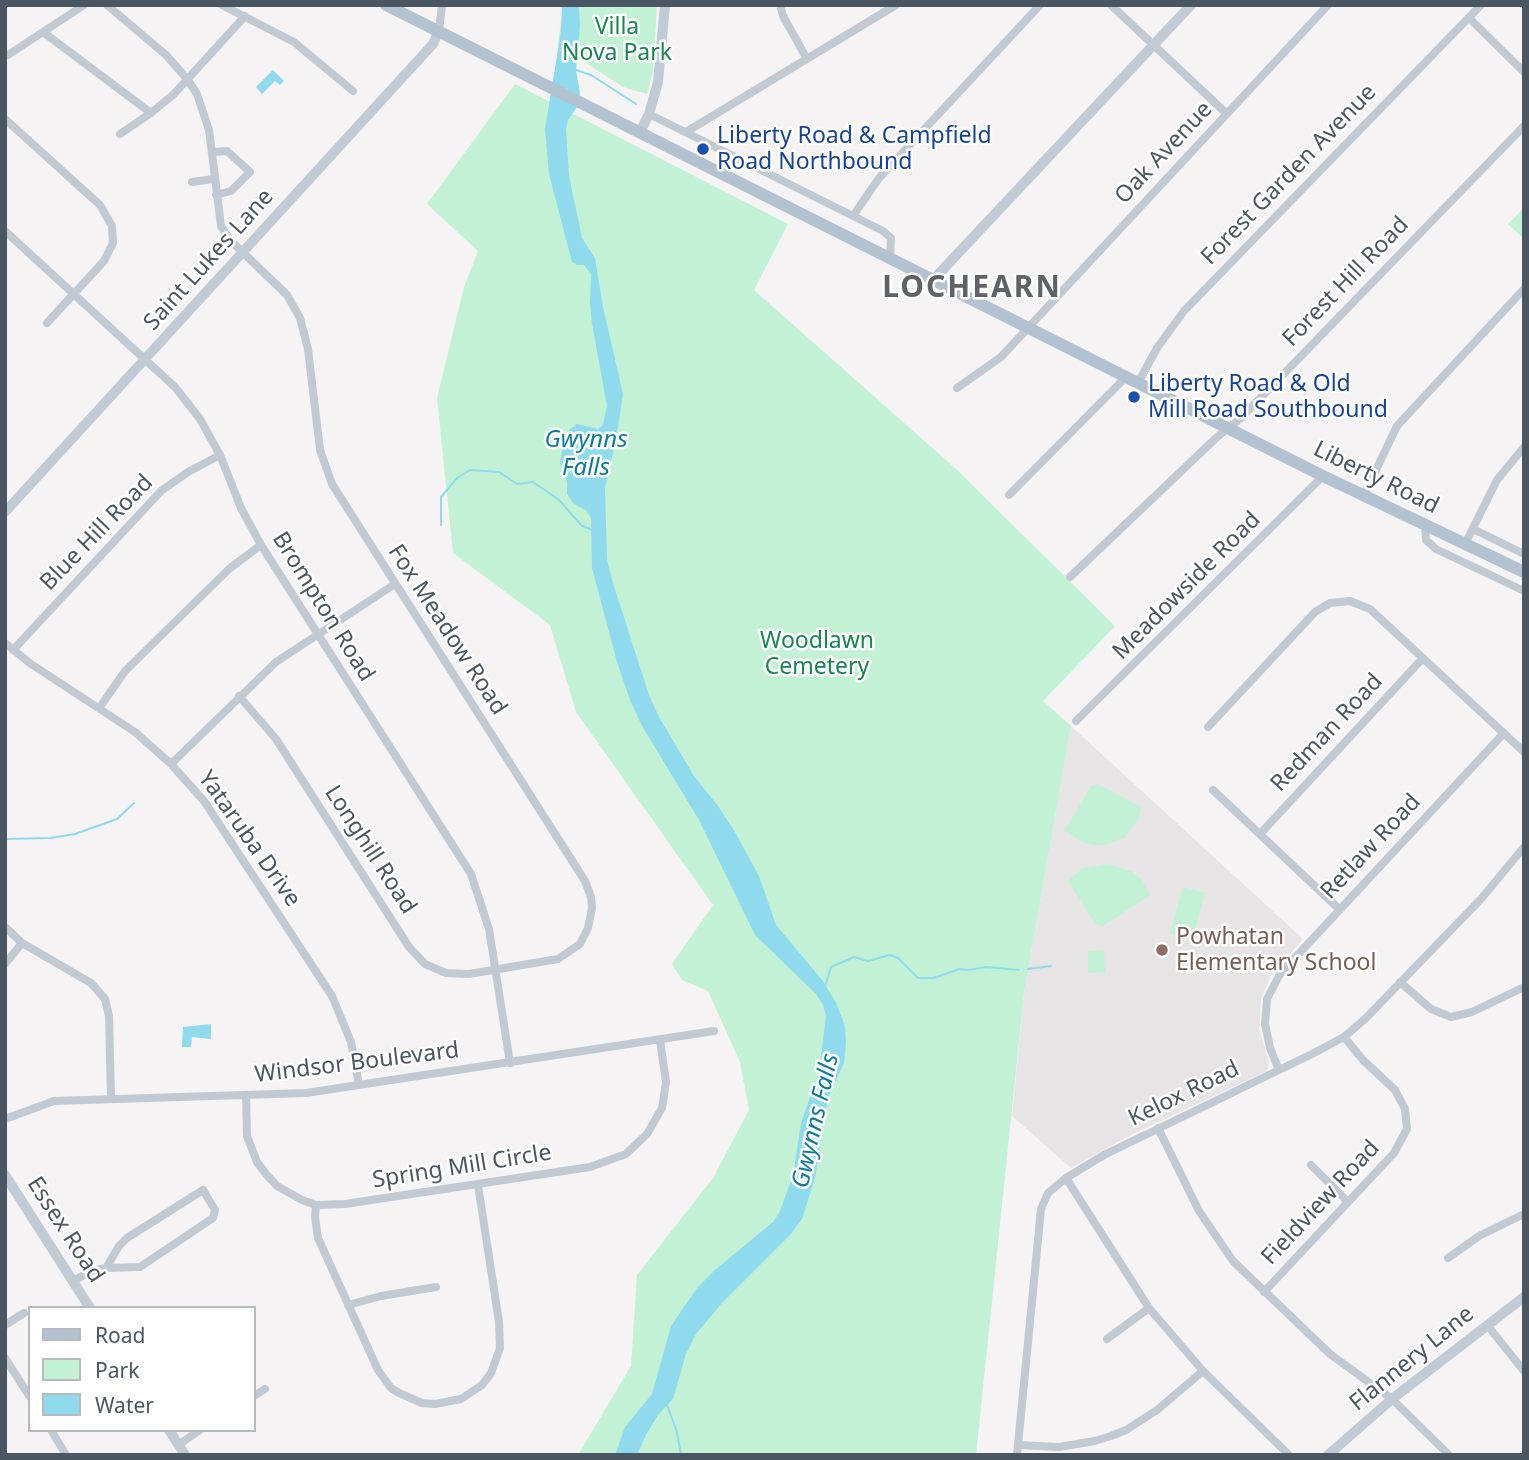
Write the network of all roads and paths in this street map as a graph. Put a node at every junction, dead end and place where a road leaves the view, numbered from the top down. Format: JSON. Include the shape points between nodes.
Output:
{"nodes":[{"id":1,"x":85,"y":5,"type":"edge"},
{"id":2,"x":107,"y":5,"type":"edge"},
{"id":3,"x":222,"y":5,"type":"edge"},
{"id":4,"x":386,"y":5,"type":"edge"},
{"id":5,"x":442,"y":5,"type":"edge"},
{"id":6,"x":665,"y":5,"type":"edge"},
{"id":7,"x":780,"y":5,"type":"edge"},
{"id":8,"x":896,"y":5,"type":"edge"},
{"id":9,"x":1040,"y":5,"type":"edge"},
{"id":10,"x":1111,"y":5,"type":"edge"},
{"id":11,"x":1191,"y":5,"type":"edge"},
{"id":12,"x":1328,"y":5,"type":"edge"},
{"id":13,"x":1481,"y":5,"type":"edge"},
{"id":14,"x":245,"y":16,"type":"junction"},
{"id":15,"x":1469,"y":18,"type":"junction"},
{"id":16,"x":439,"y":31,"type":"junction"},
{"id":17,"x":43,"y":32,"type":"junction"},
{"id":18,"x":1154,"y":45,"type":"junction"},
{"id":19,"x":8,"y":55,"type":"dead end"},
{"id":20,"x":807,"y":59,"type":"junction"},
{"id":21,"x":1524,"y":72,"type":"edge"},
{"id":22,"x":188,"y":80,"type":"junction"},
{"id":23,"x":353,"y":91,"type":"dead end"},
{"id":24,"x":151,"y":113,"type":"junction"},
{"id":25,"x":649,"y":114,"type":"junction"},
{"id":26,"x":1227,"y":114,"type":"junction"},
{"id":27,"x":5,"y":119,"type":"edge"},
{"id":28,"x":1524,"y":126,"type":"edge"},
{"id":29,"x":640,"y":132,"type":"junction"},
{"id":30,"x":686,"y":132,"type":"junction"},
{"id":31,"x":120,"y":134,"type":"dead end"},
{"id":32,"x":212,"y":152,"type":"junction"},
{"id":33,"x":214,"y":179,"type":"junction"},
{"id":34,"x":192,"y":182,"type":"dead end"},
{"id":35,"x":216,"y":195,"type":"junction"},
{"id":36,"x":853,"y":216,"type":"junction"},
{"id":37,"x":5,"y":231,"type":"edge"},
{"id":38,"x":244,"y":253,"type":"junction"},
{"id":39,"x":890,"y":258,"type":"junction"},
{"id":40,"x":933,"y":280,"type":"junction"},
{"id":41,"x":1524,"y":289,"type":"edge"},
{"id":42,"x":74,"y":294,"type":"junction"},
{"id":43,"x":47,"y":323,"type":"dead end"},
{"id":44,"x":1028,"y":327,"type":"junction"},
{"id":45,"x":146,"y":360,"type":"junction"},
{"id":46,"x":1132,"y":380,"type":"junction"},
{"id":47,"x":957,"y":388,"type":"dead end"},
{"id":48,"x":1228,"y":428,"type":"junction"},
{"id":49,"x":1524,"y":447,"type":"edge"},
{"id":50,"x":220,"y":455,"type":"junction"},
{"id":51,"x":1324,"y":476,"type":"junction"},
{"id":52,"x":1009,"y":495,"type":"dead end"},
{"id":53,"x":1364,"y":495,"type":"junction"},
{"id":54,"x":5,"y":512,"type":"edge"},
{"id":55,"x":1425,"y":525,"type":"junction"},
{"id":56,"x":1473,"y":529,"type":"junction"},
{"id":57,"x":1465,"y":544,"type":"junction"},
{"id":58,"x":261,"y":545,"type":"junction"},
{"id":59,"x":1524,"y":554,"type":"edge"},
{"id":60,"x":1524,"y":572,"type":"edge"},
{"id":61,"x":1070,"y":577,"type":"dead end"},
{"id":62,"x":394,"y":584,"type":"junction"},
{"id":63,"x":1524,"y":591,"type":"edge"},
{"id":64,"x":317,"y":634,"type":"junction"},
{"id":65,"x":5,"y":643,"type":"edge"},
{"id":66,"x":13,"y":650,"type":"junction"},
{"id":67,"x":1423,"y":658,"type":"junction"},
{"id":68,"x":239,"y":696,"type":"junction"},
{"id":69,"x":100,"y":707,"type":"junction"},
{"id":70,"x":1076,"y":722,"type":"dead end"},
{"id":71,"x":1208,"y":727,"type":"dead end"},
{"id":72,"x":1504,"y":733,"type":"junction"},
{"id":73,"x":1524,"y":752,"type":"edge"},
{"id":74,"x":171,"y":764,"type":"junction"},
{"id":75,"x":1213,"y":790,"type":"dead end"},
{"id":76,"x":1259,"y":834,"type":"junction"},
{"id":77,"x":1524,"y":847,"type":"edge"},
{"id":78,"x":1339,"y":909,"type":"junction"},
{"id":79,"x":5,"y":927,"type":"edge"},
{"id":80,"x":22,"y":943,"type":"junction"},
{"id":81,"x":5,"y":964,"type":"edge"},
{"id":82,"x":496,"y":970,"type":"junction"},
{"id":83,"x":1400,"y":982,"type":"junction"},
{"id":84,"x":1524,"y":987,"type":"edge"},
{"id":85,"x":714,"y":1031,"type":"dead end"},
{"id":86,"x":1344,"y":1037,"type":"junction"},
{"id":87,"x":660,"y":1040,"type":"junction"},
{"id":88,"x":510,"y":1063,"type":"junction"},
{"id":89,"x":1279,"y":1070,"type":"junction"},
{"id":90,"x":359,"y":1086,"type":"junction"},
{"id":91,"x":246,"y":1096,"type":"junction"},
{"id":92,"x":111,"y":1098,"type":"junction"},
{"id":93,"x":5,"y":1119,"type":"edge"},
{"id":94,"x":1158,"y":1128,"type":"junction"},
{"id":95,"x":1311,"y":1165,"type":"dead end"},
{"id":96,"x":5,"y":1175,"type":"edge"},
{"id":97,"x":1066,"y":1178,"type":"junction"},
{"id":98,"x":478,"y":1185,"type":"junction"},
{"id":99,"x":1348,"y":1202,"type":"junction"},
{"id":100,"x":316,"y":1205,"type":"junction"},
{"id":101,"x":1524,"y":1214,"type":"edge"},
{"id":102,"x":1448,"y":1258,"type":"dead end"},
{"id":103,"x":106,"y":1268,"type":"junction"},
{"id":104,"x":73,"y":1281,"type":"junction"},
{"id":105,"x":436,"y":1287,"type":"dead end"},
{"id":106,"x":1264,"y":1292,"type":"junction"},
{"id":107,"x":1524,"y":1297,"type":"edge"},
{"id":108,"x":348,"y":1305,"type":"junction"},
{"id":109,"x":89,"y":1306,"type":"edge"},
{"id":110,"x":1149,"y":1308,"type":"junction"},
{"id":111,"x":24,"y":1313,"type":"dead end"},
{"id":112,"x":5,"y":1325,"type":"edge"},
{"id":113,"x":1487,"y":1325,"type":"junction"},
{"id":114,"x":1107,"y":1339,"type":"dead end"},
{"id":115,"x":5,"y":1358,"type":"edge"},
{"id":116,"x":1202,"y":1371,"type":"junction"},
{"id":117,"x":1524,"y":1371,"type":"edge"},
{"id":118,"x":265,"y":1389,"type":"dead end"},
{"id":119,"x":28,"y":1394,"type":"edge"},
{"id":120,"x":256,"y":1395,"type":"edge"},
{"id":121,"x":1392,"y":1399,"type":"junction"},
{"id":122,"x":52,"y":1432,"type":"edge"},
{"id":123,"x":170,"y":1432,"type":"edge"},
{"id":124,"x":197,"y":1432,"type":"edge"},
{"id":125,"x":178,"y":1444,"type":"junction"},
{"id":126,"x":1018,"y":1445,"type":"junction"},
{"id":127,"x":66,"y":1455,"type":"edge"},
{"id":128,"x":185,"y":1455,"type":"edge"},
{"id":129,"x":1017,"y":1455,"type":"edge"},
{"id":130,"x":1289,"y":1455,"type":"edge"},
{"id":131,"x":1328,"y":1455,"type":"edge"},
{"id":132,"x":1449,"y":1455,"type":"edge"}],
"edges":[{"from":1,"to":17,"type":"street"},
{"from":2,"to":22,"type":"street","name":"Fox Meadow Road","via":[[158,47]]},
{"from":3,"to":14,"type":"street"},
{"from":4,"to":16,"type":"main road","name":"Liberty Road"},
{"from":5,"to":16,"type":"street"},
{"from":6,"to":25,"type":"street","via":[[658,82]]},
{"from":7,"to":20,"type":"street"},
{"from":8,"to":20,"type":"street"},
{"from":9,"to":36,"type":"street","via":[[879,178]]},
{"from":10,"to":18,"type":"street"},
{"from":11,"to":18,"type":"street"},
{"from":12,"to":26,"type":"street","name":"Oak Avenue"},
{"from":13,"to":15,"type":"street","name":"Forest Garden Avenue"},
{"from":14,"to":22,"type":"street"},
{"from":14,"to":23,"type":"street","via":[[294,42]]},
{"from":15,"to":21,"type":"street"},
{"from":15,"to":46,"type":"street","name":"Forest Garden Avenue","via":[[1184,311]]},
{"from":16,"to":29,"type":"main road","name":"Liberty Road"},
{"from":16,"to":38,"type":"street","name":"Saint Lukes Lane","via":[[433,44]]},
{"from":17,"to":19,"type":"street"},
{"from":17,"to":24,"type":"street"},
{"from":18,"to":26,"type":"street"},
{"from":18,"to":40,"type":"street"},
{"from":20,"to":30,"type":"street"},
{"from":22,"to":24,"type":"street"},
{"from":22,"to":32,"type":"street","name":"Fox Meadow Road","via":[[206,116]]},
{"from":24,"to":31,"type":"street"},
{"from":25,"to":29,"type":"street"},
{"from":25,"to":30,"type":"street"},
{"from":26,"to":44,"type":"street","name":"Oak Avenue"},
{"from":27,"to":42,"type":"street","via":[[110,219],[110,252]]},
{"from":28,"to":48,"type":"street","name":"Forest Hill Road"},
{"from":29,"to":39,"type":"main road","name":"Liberty Road"},
{"from":30,"to":36,"type":"street"},
{"from":32,"to":33,"type":"street","name":"Fox Meadow Road"},
{"from":32,"to":35,"type":"street","via":[[227,151],[250,172],[231,191]]},
{"from":33,"to":34,"type":"street"},
{"from":33,"to":35,"type":"street","name":"Fox Meadow Road"},
{"from":35,"to":38,"type":"street","name":"Fox Meadow Road","via":[[221,226]]},
{"from":36,"to":39,"type":"street","via":[[891,238]]},
{"from":37,"to":42,"type":"street","name":"Brompton Road"},
{"from":38,"to":45,"type":"street","name":"Saint Lukes Lane"},
{"from":38,"to":62,"type":"street","name":"Fox Meadow Road","via":[[287,295],[300,318],[325,466]]},
{"from":39,"to":40,"type":"main road","name":"Liberty Road"},
{"from":40,"to":44,"type":"main road","name":"Liberty Road"},
{"from":41,"to":53,"type":"street","via":[[1397,426]]},
{"from":42,"to":43,"type":"street"},
{"from":42,"to":45,"type":"street","name":"Brompton Road"},
{"from":44,"to":46,"type":"main road","name":"Liberty Road"},
{"from":44,"to":47,"type":"street","name":"Oak Avenue","via":[[994,364]]},
{"from":45,"to":50,"type":"street","name":"Brompton Road","via":[[189,403]]},
{"from":45,"to":54,"type":"street","name":"Saint Lukes Lane"},
{"from":46,"to":48,"type":"main road","name":"Liberty Road"},
{"from":46,"to":52,"type":"street","name":"Forest Garden Avenue"},
{"from":48,"to":51,"type":"main road","name":"Liberty Road"},
{"from":48,"to":61,"type":"street","name":"Forest Hill Road"},
{"from":49,"to":56,"type":"street","via":[[1497,480]]},
{"from":50,"to":58,"type":"street","name":"Brompton Road"},
{"from":50,"to":66,"type":"street","name":"Blue Hill Road","via":[[161,491]]},
{"from":51,"to":53,"type":"main road","name":"Liberty Road"},
{"from":51,"to":70,"type":"street","name":"Meadowside Road"},
{"from":53,"to":55,"type":"main road","name":"Liberty Road"},
{"from":55,"to":57,"type":"main road","name":"Liberty Road"},
{"from":55,"to":63,"type":"street","via":[[1426,540],[1436,549]]},
{"from":56,"to":57,"type":"street"},
{"from":56,"to":59,"type":"street"},
{"from":57,"to":60,"type":"main road","name":"Liberty Road"},
{"from":58,"to":64,"type":"street","name":"Brompton Road"},
{"from":58,"to":69,"type":"street","via":[[238,561],[125,671]]},
{"from":62,"to":64,"type":"street"},
{"from":62,"to":82,"type":"street","name":"Fox Meadow Road","via":[[591,897],[588,929],[573,951],[548,962]]},
{"from":64,"to":68,"type":"street","via":[[276,662]]},
{"from":64,"to":82,"type":"street","name":"Brompton Road","via":[[471,874],[485,912]]},
{"from":65,"to":66,"type":"street","name":"Yataruba Drive"},
{"from":66,"to":69,"type":"street","name":"Yataruba Drive"},
{"from":67,"to":71,"type":"street","via":[[1370,609],[1350,601],[1330,603],[1315,612]]},
{"from":67,"to":72,"type":"street"},
{"from":67,"to":76,"type":"street","name":"Redman Road"},
{"from":68,"to":74,"type":"street"},
{"from":68,"to":82,"type":"street","name":"Longhill Road","via":[[276,739],[417,957],[446,973]]},
{"from":69,"to":74,"type":"street","name":"Yataruba Drive"},
{"from":72,"to":73,"type":"street"},
{"from":72,"to":78,"type":"street","name":"Retlaw Road"},
{"from":74,"to":90,"type":"street","name":"Yataruba Drive","via":[[217,818],[332,996],[351,1042]]},
{"from":75,"to":76,"type":"street"},
{"from":76,"to":78,"type":"street"},
{"from":77,"to":83,"type":"street","name":"Kelox Road","via":[[1481,899]]},
{"from":78,"to":89,"type":"street","name":"Retlaw Road","via":[[1289,962],[1267,999],[1266,1036]]},
{"from":79,"to":80,"type":"street"},
{"from":80,"to":81,"type":"street"},
{"from":80,"to":92,"type":"street","via":[[91,983],[105,999]]},
{"from":82,"to":88,"type":"street","name":"Brompton Road"},
{"from":83,"to":84,"type":"street","via":[[1430,1009],[1451,1017]]},
{"from":83,"to":86,"type":"street","name":"Kelox Road"},
{"from":85,"to":87,"type":"street","name":"Windsor Boulevard"},
{"from":86,"to":89,"type":"street","name":"Kelox Road"},
{"from":86,"to":99,"type":"street","name":"Fieldview Road","via":[[1395,1090],[1407,1119],[1404,1138],[1394,1153]]},
{"from":87,"to":88,"type":"street","name":"Windsor Boulevard"},
{"from":87,"to":98,"type":"street","name":"Spring Mill Circle","via":[[666,1082],[662,1108],[631,1150],[590,1167]]},
{"from":88,"to":90,"type":"street","name":"Windsor Boulevard"},
{"from":89,"to":94,"type":"street","name":"Kelox Road"},
{"from":90,"to":91,"type":"street","name":"Windsor Boulevard"},
{"from":91,"to":92,"type":"street","name":"Windsor Boulevard"},
{"from":91,"to":100,"type":"street","name":"Spring Mill Circle","via":[[247,1136],[257,1163],[277,1186]]},
{"from":92,"to":93,"type":"street","name":"Windsor Boulevard","via":[[54,1101]]},
{"from":94,"to":97,"type":"street","name":"Kelox Road"},
{"from":94,"to":106,"type":"street","via":[[1210,1230]]},
{"from":95,"to":99,"type":"street"},
{"from":96,"to":104,"type":"street","name":"Essex Road"},
{"from":97,"to":110,"type":"street"},
{"from":97,"to":126,"type":"street","name":"Kelox Road","via":[[1048,1194],[1041,1209]]},
{"from":98,"to":100,"type":"street","name":"Spring Mill Circle"},
{"from":98,"to":108,"type":"street","via":[[500,1336],[497,1360],[482,1385],[461,1398],[435,1404],[399,1393],[378,1370]]},
{"from":99,"to":106,"type":"street","name":"Fieldview Road"},
{"from":100,"to":108,"type":"street","via":[[318,1238]]},
{"from":101,"to":102,"type":"street","via":[[1479,1236]]},
{"from":103,"to":103,"type":"street","via":[[127,1238],[203,1190],[215,1210],[213,1218],[140,1268]]},
{"from":103,"to":104,"type":"street"},
{"from":104,"to":109,"type":"street","name":"Essex Road"},
{"from":105,"to":108,"type":"street"},
{"from":106,"to":121,"type":"street","via":[[1330,1354]]},
{"from":107,"to":113,"type":"street","name":"Flannery Lane"},
{"from":110,"to":114,"type":"street"},
{"from":110,"to":116,"type":"street"},
{"from":111,"to":112,"type":"street"},
{"from":113,"to":117,"type":"street"},
{"from":113,"to":121,"type":"street","name":"Flannery Lane"},
{"from":115,"to":119,"type":"street"},
{"from":116,"to":126,"type":"street","via":[[1126,1430],[1077,1445]]},
{"from":116,"to":130,"type":"street"},
{"from":118,"to":120,"type":"street"},
{"from":121,"to":131,"type":"street","name":"Flannery Lane"},
{"from":121,"to":132,"type":"street"},
{"from":122,"to":127,"type":"street"},
{"from":123,"to":125,"type":"street"},
{"from":124,"to":125,"type":"street"},
{"from":125,"to":128,"type":"street"},
{"from":126,"to":129,"type":"street","name":"Kelox Road"}]}
